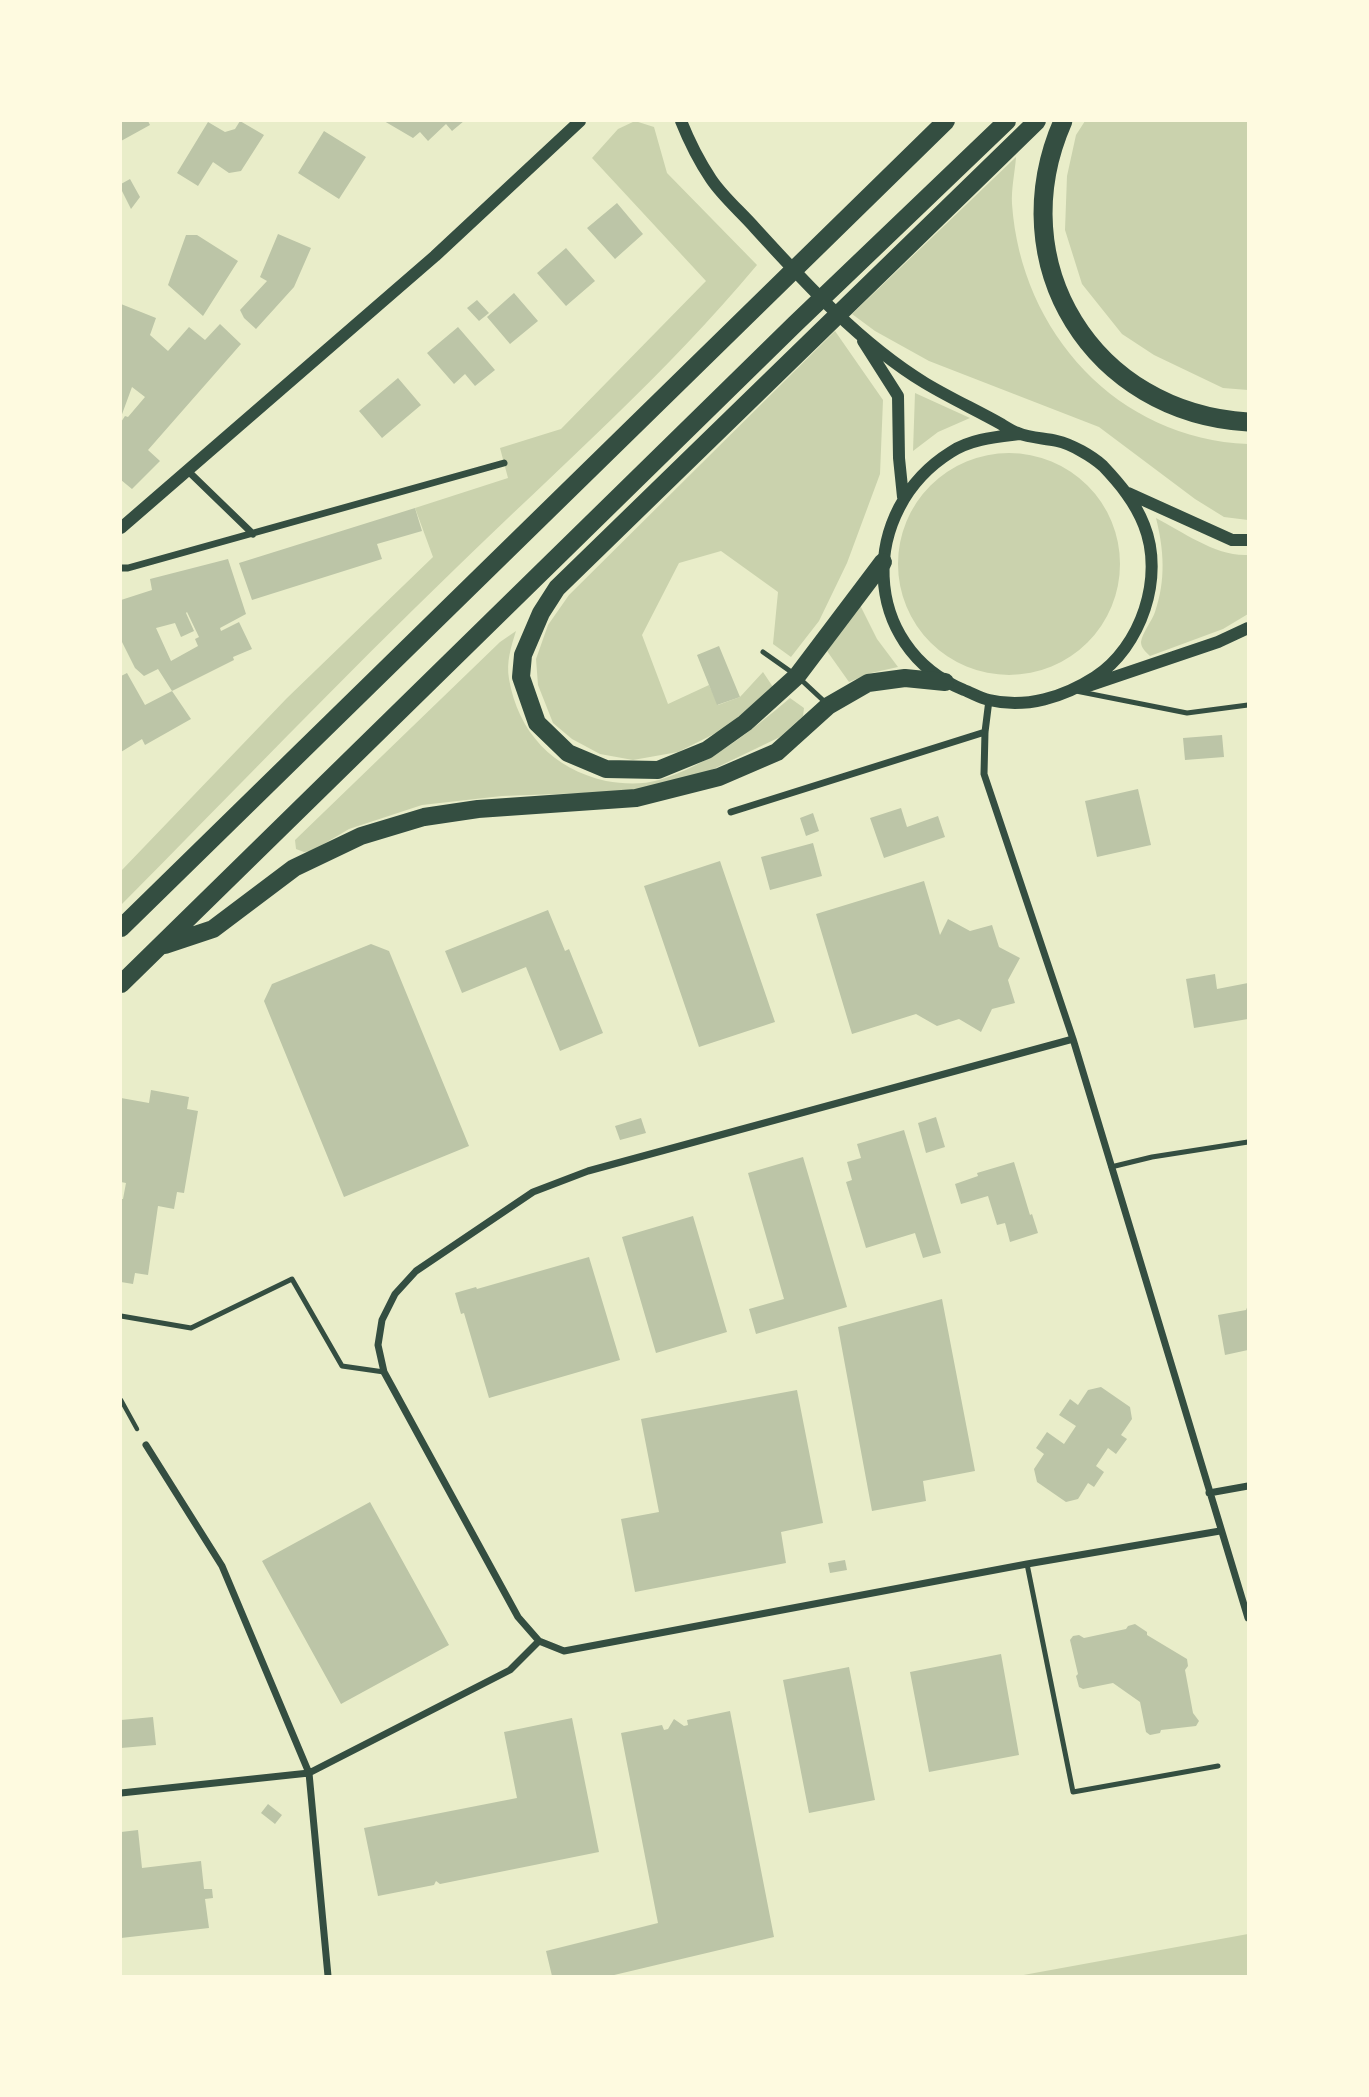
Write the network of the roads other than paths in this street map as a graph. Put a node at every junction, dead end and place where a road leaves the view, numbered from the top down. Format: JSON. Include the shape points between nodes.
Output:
{"nodes":[{"id":1,"x":580,"y":121,"type":"edge"},
{"id":2,"x":681,"y":121,"type":"edge"},
{"id":3,"x":692,"y":121,"type":"edge"},
{"id":4,"x":946,"y":121,"type":"edge"},
{"id":5,"x":1007,"y":121,"type":"edge"},
{"id":6,"x":1037,"y":121,"type":"edge"},
{"id":7,"x":1063,"y":121,"type":"edge"},
{"id":8,"x":690,"y":145,"type":"junction"},
{"id":9,"x":860,"y":334,"type":"junction"},
{"id":10,"x":1248,"y":422,"type":"edge"},
{"id":11,"x":1020,"y":434,"type":"junction"},
{"id":12,"x":504,"y":463,"type":"dead end"},
{"id":13,"x":188,"y":471,"type":"junction"},
{"id":14,"x":1128,"y":493,"type":"junction"},
{"id":15,"x":903,"y":496,"type":"junction"},
{"id":16,"x":121,"y":528,"type":"edge"},
{"id":17,"x":253,"y":534,"type":"junction"},
{"id":18,"x":1248,"y":540,"type":"edge"},
{"id":19,"x":883,"y":562,"type":"junction"},
{"id":20,"x":121,"y":568,"type":"edge"},
{"id":21,"x":1248,"y":628,"type":"edge"},
{"id":22,"x":763,"y":652,"type":"dead end"},
{"id":23,"x":797,"y":676,"type":"junction"},
{"id":24,"x":945,"y":682,"type":"junction"},
{"id":25,"x":1074,"y":690,"type":"junction"},
{"id":26,"x":989,"y":700,"type":"junction"},
{"id":27,"x":1248,"y":705,"type":"edge"},
{"id":28,"x":828,"y":706,"type":"junction"},
{"id":29,"x":985,"y":732,"type":"junction"},
{"id":30,"x":732,"y":812,"type":"dead end"},
{"id":31,"x":121,"y":928,"type":"edge"},
{"id":32,"x":159,"y":947,"type":"junction"},
{"id":33,"x":121,"y":984,"type":"edge"},
{"id":34,"x":1073,"y":1039,"type":"junction"},
{"id":35,"x":1248,"y":1142,"type":"edge"},
{"id":36,"x":1111,"y":1167,"type":"junction"},
{"id":37,"x":121,"y":1316,"type":"edge"},
{"id":38,"x":384,"y":1372,"type":"junction"},
{"id":39,"x":146,"y":1445,"type":"road end"},
{"id":40,"x":1248,"y":1486,"type":"edge"},
{"id":41,"x":1209,"y":1493,"type":"junction"},
{"id":42,"x":1220,"y":1531,"type":"junction"},
{"id":43,"x":1027,"y":1564,"type":"junction"},
{"id":44,"x":1248,"y":1618,"type":"edge"},
{"id":45,"x":540,"y":1641,"type":"junction"},
{"id":46,"x":1218,"y":1766,"type":"dead end"},
{"id":47,"x":309,"y":1773,"type":"junction"},
{"id":48,"x":121,"y":1793,"type":"edge"},
{"id":49,"x":328,"y":1976,"type":"edge"}],
"edges":[{"from":1,"to":13,"type":"street","via":[[435,256]]},
{"from":2,"to":8,"type":"street"},
{"from":3,"to":8,"type":"street"},
{"from":4,"to":31,"type":"main road"},
{"from":5,"to":32,"type":"main road"},
{"from":6,"to":23,"type":"main road","via":[[557,588],[529,636],[521,677],[537,723],[568,753],[606,769],[658,770],[708,750]]},
{"from":7,"to":10,"type":"highway","via":[[1048,169],[1043,230],[1052,278],[1081,334],[1113,369],[1150,395],[1197,414]]},
{"from":8,"to":9,"type":"street","via":[[721,190]]},
{"from":9,"to":11,"type":"street","via":[[923,382]]},
{"from":9,"to":15,"type":"street","via":[[898,396]]},
{"from":11,"to":14,"type":"street","via":[[1062,442],[1099,462]]},
{"from":11,"to":15,"type":"street","via":[[986,438],[954,450],[925,470]]},
{"from":12,"to":17,"type":"street"},
{"from":13,"to":16,"type":"street"},
{"from":13,"to":17,"type":"street"},
{"from":14,"to":18,"type":"street","via":[[1233,540]]},
{"from":14,"to":25,"type":"street","via":[[1145,527],[1151,566],[1147,604],[1132,640],[1106,669]]},
{"from":15,"to":19,"type":"street","via":[[889,528]]},
{"from":17,"to":20,"type":"street"},
{"from":19,"to":23,"type":"main road"},
{"from":19,"to":24,"type":"street","via":[[886,597],[898,630],[918,659]]},
{"from":21,"to":25,"type":"street","via":[[1166,661]]},
{"from":22,"to":23,"type":"lane"},
{"from":23,"to":28,"type":"lane"},
{"from":24,"to":26,"type":"street"},
{"from":24,"to":28,"type":"main road","via":[[905,678],[868,683]]},
{"from":25,"to":26,"type":"street","via":[[1032,702]]},
{"from":25,"to":27,"type":"lane","via":[[1186,713]]},
{"from":26,"to":29,"type":"street"},
{"from":28,"to":32,"type":"main road","via":[[777,751],[719,777],[636,798],[424,817],[361,836],[294,868],[213,929]]},
{"from":29,"to":30,"type":"street"},
{"from":29,"to":34,"type":"street","via":[[984,774]]},
{"from":32,"to":33,"type":"main road"},
{"from":34,"to":36,"type":"street"},
{"from":34,"to":38,"type":"street","via":[[588,1171],[533,1192],[416,1271],[396,1294],[382,1320],[378,1345]]},
{"from":35,"to":36,"type":"lane"},
{"from":36,"to":41,"type":"street"},
{"from":37,"to":38,"type":"lane","via":[[191,1328],[292,1279],[341,1366]]},
{"from":38,"to":45,"type":"street","via":[[519,1617]]},
{"from":39,"to":47,"type":"street","via":[[222,1566]]},
{"from":40,"to":41,"type":"street"},
{"from":41,"to":42,"type":"street"},
{"from":42,"to":43,"type":"street"},
{"from":42,"to":44,"type":"street"},
{"from":43,"to":45,"type":"street","via":[[564,1651]]},
{"from":43,"to":46,"type":"lane","via":[[1073,1792]]},
{"from":45,"to":47,"type":"street","via":[[510,1670]]},
{"from":47,"to":48,"type":"street"},
{"from":47,"to":49,"type":"street"}]}
